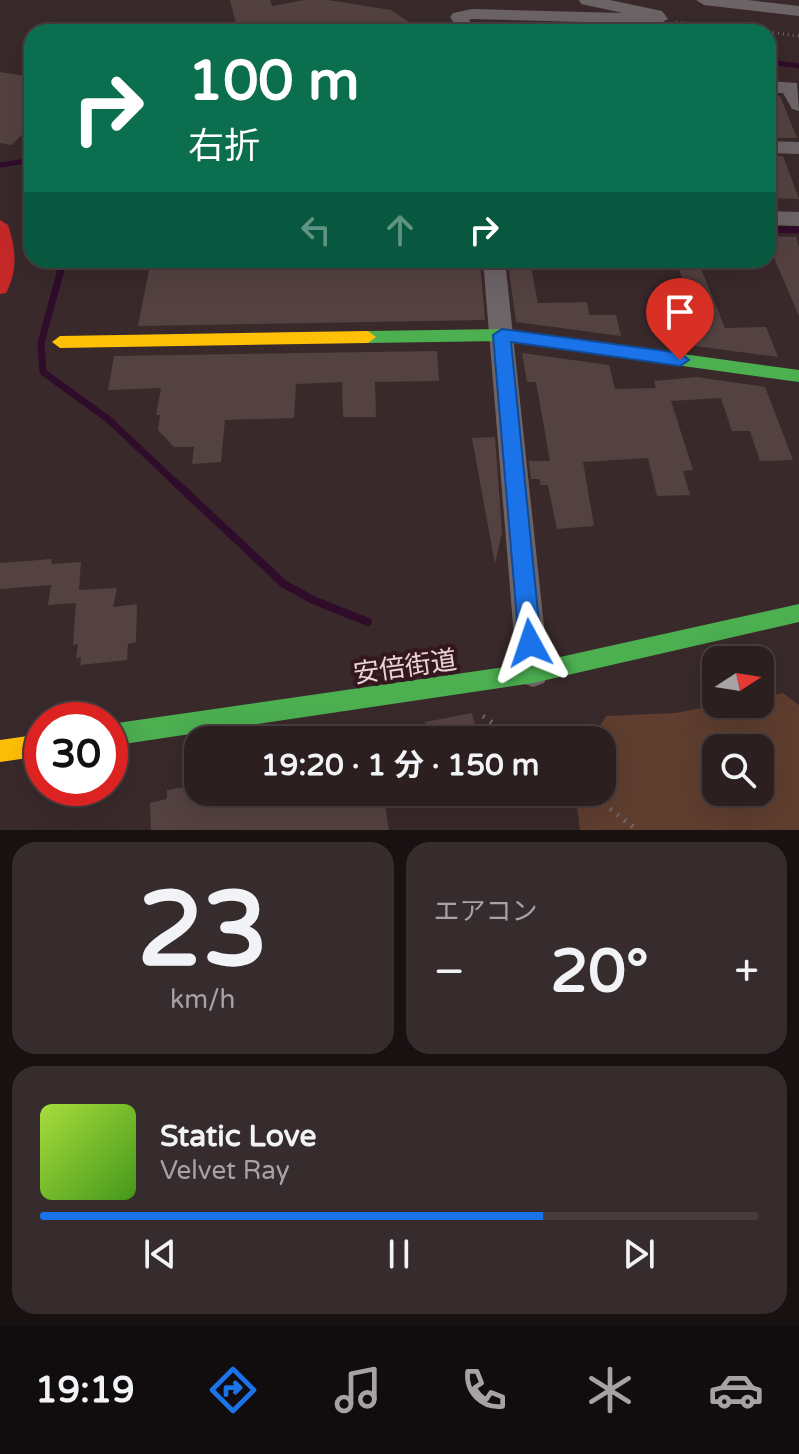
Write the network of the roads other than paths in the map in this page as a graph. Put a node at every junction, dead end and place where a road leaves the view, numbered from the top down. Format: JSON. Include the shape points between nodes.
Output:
{"nodes":[{"id":1,"x":587,"y":0,"type":"edge"},
{"id":2,"x":704,"y":0,"type":"edge"},
{"id":3,"x":799,"y":11,"type":"edge"},
{"id":4,"x":463,"y":24,"type":"edge"},
{"id":5,"x":776,"y":87,"type":"edge"},
{"id":6,"x":799,"y":105,"type":"edge"},
{"id":7,"x":776,"y":147,"type":"edge"},
{"id":8,"x":799,"y":148,"type":"edge"},
{"id":9,"x":776,"y":218,"type":"edge"},
{"id":10,"x":799,"y":219,"type":"edge"},
{"id":11,"x":0,"y":225,"type":"edge"},
{"id":12,"x":495,"y":268,"type":"edge"},
{"id":13,"x":0,"y":289,"type":"edge"},
{"id":14,"x":502,"y":335,"type":"junction"},
{"id":15,"x":60,"y":342,"type":"dead end"},
{"id":16,"x":799,"y":376,"type":"edge"},
{"id":17,"x":799,"y":613,"type":"edge"},
{"id":18,"x":533,"y":673,"type":"junction"},
{"id":19,"x":128,"y":732,"type":"edge"},
{"id":20,"x":24,"y":748,"type":"edge"},
{"id":21,"x":0,"y":751,"type":"edge"}],
"edges":[{"from":1,"to":4,"type":"street","via":[[659,19],[492,13],[459,17]]},
{"from":2,"to":3,"type":"street"},
{"from":5,"to":6,"type":"street","via":[[790,87]]},
{"from":7,"to":8,"type":"street"},
{"from":9,"to":10,"type":"street"},
{"from":11,"to":13,"type":"street","via":[[8,265]]},
{"from":12,"to":14,"type":"street"},
{"from":14,"to":15,"type":"street"},
{"from":14,"to":16,"type":"street"},
{"from":14,"to":18,"type":"street"},
{"from":17,"to":18,"type":"street","name":"安倍街道"},
{"from":18,"to":19,"type":"street","name":"安倍街道"},
{"from":20,"to":21,"type":"street"}]}
